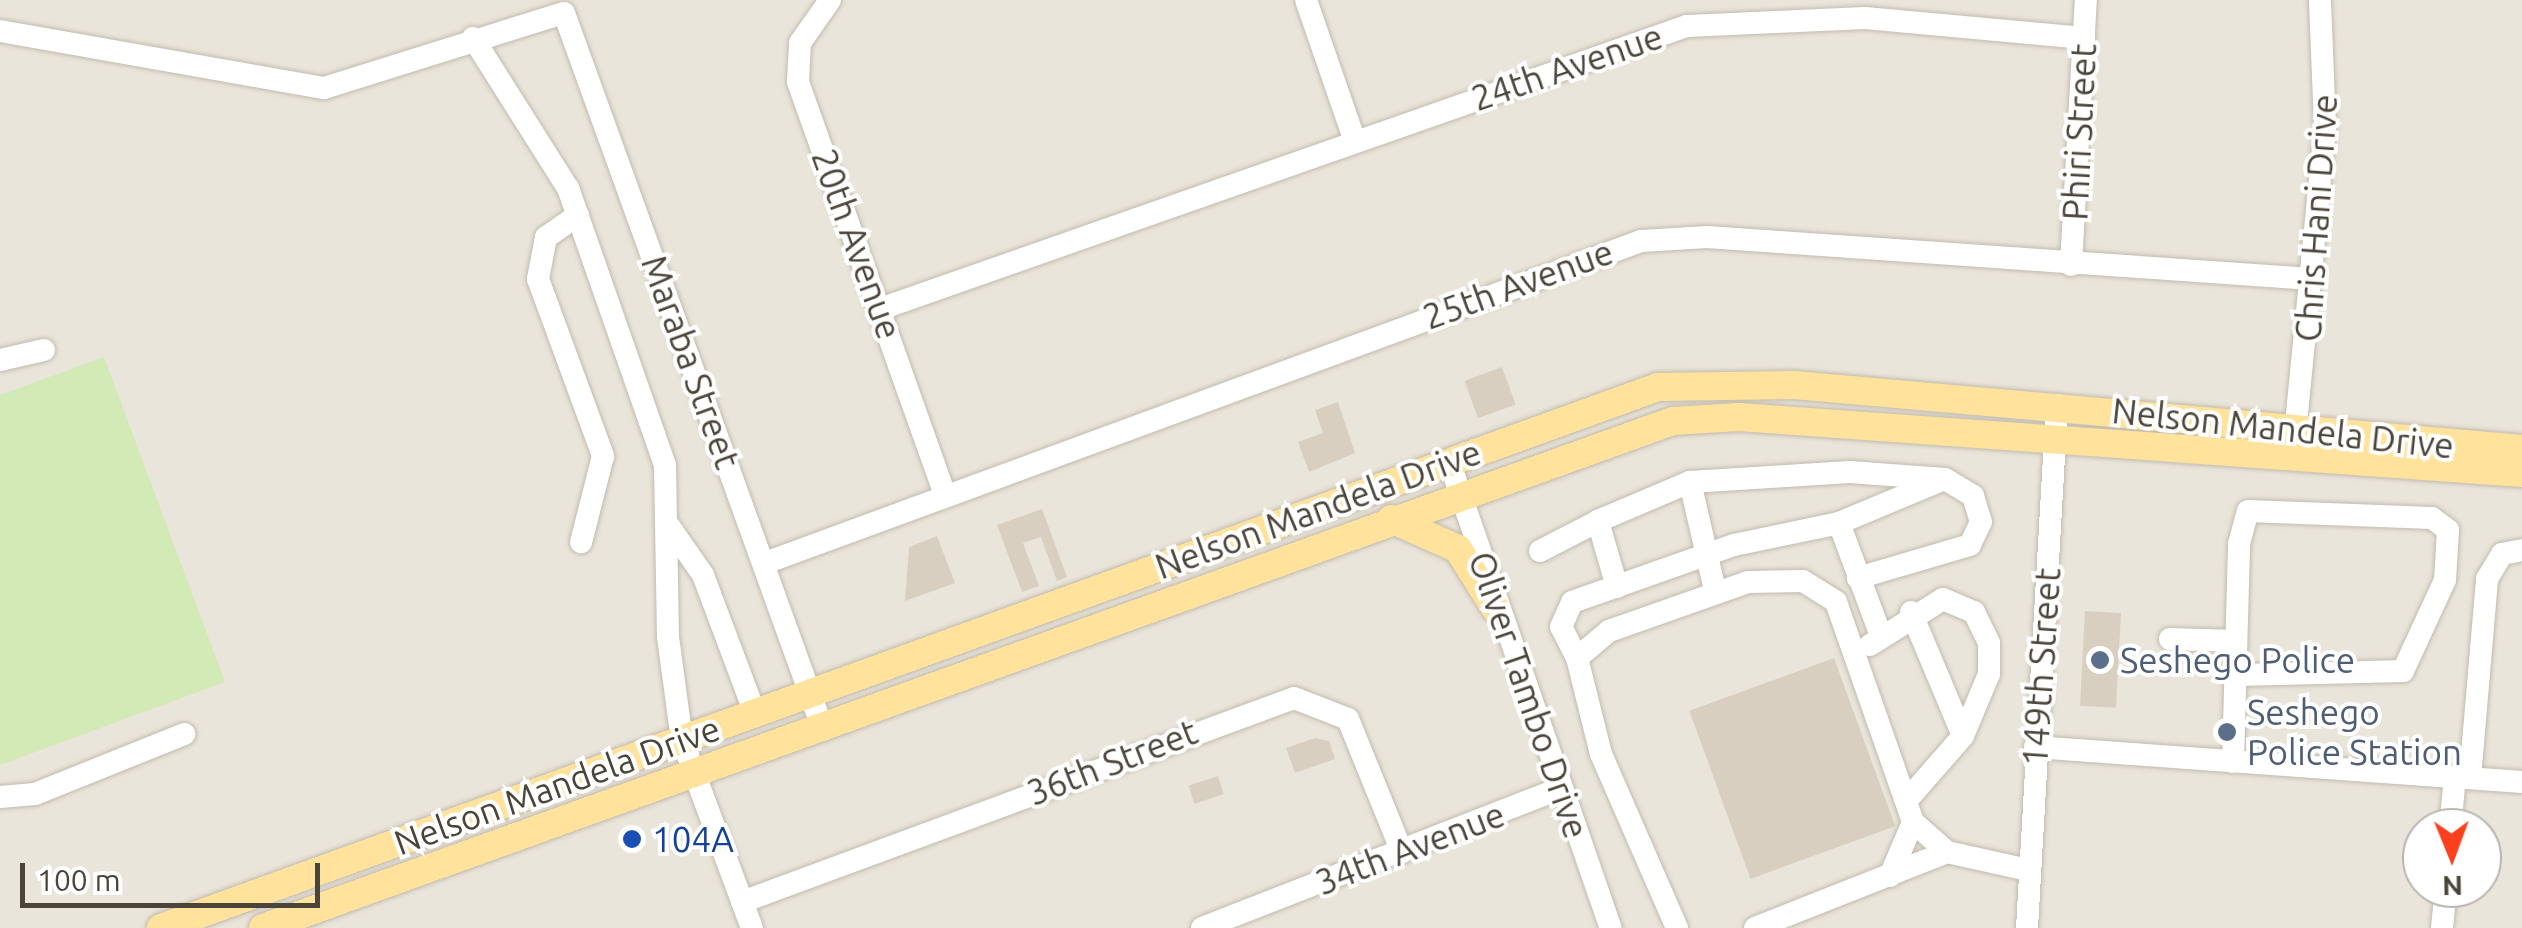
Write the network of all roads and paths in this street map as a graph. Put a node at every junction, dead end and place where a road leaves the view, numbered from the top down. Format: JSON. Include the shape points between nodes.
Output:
{"nodes":[{"id":1,"x":830,"y":0,"type":"edge"},
{"id":2,"x":1306,"y":0,"type":"edge"},
{"id":3,"x":2086,"y":0,"type":"edge"},
{"id":4,"x":2326,"y":5,"type":"edge"},
{"id":5,"x":569,"y":7,"type":"edge"},
{"id":6,"x":0,"y":31,"type":"edge"},
{"id":7,"x":473,"y":38,"type":"junction"},
{"id":8,"x":2084,"y":38,"type":"junction"},
{"id":9,"x":1354,"y":139,"type":"junction"},
{"id":10,"x":578,"y":215,"type":"junction"},
{"id":11,"x":2071,"y":264,"type":"junction"},
{"id":12,"x":2312,"y":280,"type":"junction"},
{"id":13,"x":883,"y":308,"type":"junction"},
{"id":14,"x":44,"y":350,"type":"dead end"},
{"id":15,"x":0,"y":360,"type":"edge"},
{"id":16,"x":2057,"y":405,"type":"junction"},
{"id":17,"x":2055,"y":443,"type":"junction"},
{"id":18,"x":2294,"y":448,"type":"junction"},
{"id":19,"x":2522,"y":449,"type":"edge"},
{"id":20,"x":1449,"y":461,"type":"junction"},
{"id":21,"x":2522,"y":473,"type":"edge"},
{"id":22,"x":1945,"y":479,"type":"junction"},
{"id":23,"x":1690,"y":482,"type":"junction"},
{"id":24,"x":945,"y":494,"type":"junction"},
{"id":25,"x":1460,"y":496,"type":"junction"},
{"id":26,"x":1391,"y":519,"type":"junction"},
{"id":27,"x":1598,"y":521,"type":"junction"},
{"id":28,"x":1839,"y":523,"type":"junction"},
{"id":29,"x":668,"y":526,"type":"junction"},
{"id":30,"x":580,"y":542,"type":"dead end"},
{"id":31,"x":2522,"y":550,"type":"edge"},
{"id":32,"x":1540,"y":551,"type":"dead end"},
{"id":33,"x":1709,"y":554,"type":"junction"},
{"id":34,"x":765,"y":563,"type":"junction"},
{"id":35,"x":1858,"y":578,"type":"junction"},
{"id":36,"x":1617,"y":587,"type":"junction"},
{"id":37,"x":1716,"y":590,"type":"junction"},
{"id":38,"x":1495,"y":608,"type":"junction"},
{"id":39,"x":1911,"y":612,"type":"junction"},
{"id":40,"x":1881,"y":636,"type":"junction"},
{"id":41,"x":2170,"y":639,"type":"dead end"},
{"id":42,"x":2236,"y":641,"type":"junction"},
{"id":43,"x":1859,"y":655,"type":"junction"},
{"id":44,"x":1577,"y":658,"type":"junction"},
{"id":45,"x":2235,"y":675,"type":"junction"},
{"id":46,"x":810,"y":694,"type":"junction"},
{"id":47,"x":755,"y":713,"type":"junction"},
{"id":48,"x":822,"y":728,"type":"junction"},
{"id":49,"x":184,"y":734,"type":"dead end"},
{"id":50,"x":1964,"y":736,"type":"junction"},
{"id":51,"x":682,"y":740,"type":"junction"},
{"id":52,"x":2035,"y":747,"type":"junction"},
{"id":53,"x":2233,"y":762,"type":"junction"},
{"id":54,"x":694,"y":775,"type":"junction"},
{"id":55,"x":2462,"y":778,"type":"junction"},
{"id":56,"x":2522,"y":782,"type":"edge"},
{"id":57,"x":1561,"y":788,"type":"junction"},
{"id":58,"x":0,"y":797,"type":"edge"},
{"id":59,"x":2455,"y":808,"type":"edge"},
{"id":60,"x":1910,"y":812,"type":"junction"},
{"id":61,"x":1402,"y":852,"type":"junction"},
{"id":62,"x":1947,"y":852,"type":"junction"},
{"id":63,"x":2028,"y":870,"type":"junction"},
{"id":64,"x":1890,"y":876,"type":"junction"},
{"id":65,"x":742,"y":902,"type":"junction"},
{"id":66,"x":160,"y":928,"type":"edge"},
{"id":67,"x":263,"y":928,"type":"edge"},
{"id":68,"x":752,"y":928,"type":"edge"},
{"id":69,"x":1202,"y":928,"type":"edge"},
{"id":70,"x":1611,"y":928,"type":"edge"},
{"id":71,"x":1678,"y":928,"type":"edge"},
{"id":72,"x":1755,"y":928,"type":"edge"},
{"id":73,"x":2026,"y":928,"type":"edge"}],
"edges":[{"from":1,"to":13,"type":"street","name":"20th Avenue","via":[[800,43],[798,82]]},
{"from":2,"to":9,"type":"street"},
{"from":3,"to":8,"type":"street","name":"Phiri Street"},
{"from":4,"to":12,"type":"street","name":"Chris Hani Drive"},
{"from":5,"to":7,"type":"street"},
{"from":5,"to":34,"type":"street","name":"Maraba Street"},
{"from":6,"to":7,"type":"street","via":[[324,88]]},
{"from":7,"to":10,"type":"street"},
{"from":8,"to":9,"type":"street","name":"24th Avenue","via":[[1866,18],[1722,20]]},
{"from":8,"to":11,"type":"street","name":"Phiri Street"},
{"from":9,"to":13,"type":"street","name":"24th Avenue"},
{"from":10,"to":29,"type":"street","via":[[665,464]]},
{"from":10,"to":30,"type":"street","via":[[546,237],[538,280],[603,456]]},
{"from":11,"to":12,"type":"street","name":"25th Avenue"},
{"from":11,"to":24,"type":"street","name":"25th Avenue","via":[[1707,237],[1641,240]]},
{"from":12,"to":18,"type":"street","name":"Chris Hani Drive"},
{"from":13,"to":24,"type":"street","name":"20th Avenue"},
{"from":14,"to":15,"type":"street"},
{"from":16,"to":17,"type":"street","name":"149th Street"},
{"from":16,"to":18,"type":"main road","name":"Nelson Mandela Drive","via":[[2261,420]]},
{"from":16,"to":20,"type":"main road","name":"Nelson Mandela Drive","via":[[1693,383],[1628,394]]},
{"from":17,"to":18,"type":"main road","name":"Nelson Mandela Drive"},
{"from":17,"to":25,"type":"main road","name":"Nelson Mandela Drive","via":[[1709,416],[1640,430]]},
{"from":17,"to":52,"type":"street","name":"149th Street"},
{"from":18,"to":19,"type":"main road","name":"Nelson Mandela Drive"},
{"from":18,"to":21,"type":"main road","name":"Nelson Mandela Drive"},
{"from":20,"to":25,"type":"street","name":"Oliver Tambo Drive"},
{"from":20,"to":46,"type":"main road","name":"Nelson Mandela Drive"},
{"from":22,"to":23,"type":"street","via":[[1782,471]]},
{"from":22,"to":28,"type":"street"},
{"from":22,"to":35,"type":"street","via":[[1979,508],[1970,545]]},
{"from":23,"to":27,"type":"street"},
{"from":23,"to":33,"type":"street"},
{"from":24,"to":34,"type":"street","name":"25th Avenue"},
{"from":25,"to":26,"type":"main road","name":"Nelson Mandela Drive"},
{"from":25,"to":38,"type":"street","name":"Oliver Tambo Drive"},
{"from":26,"to":38,"type":"main road","via":[[1458,548]]},
{"from":26,"to":48,"type":"main road","name":"Nelson Mandela Drive"},
{"from":27,"to":32,"type":"street"},
{"from":27,"to":36,"type":"street"},
{"from":28,"to":33,"type":"street"},
{"from":28,"to":35,"type":"street"},
{"from":29,"to":47,"type":"street","via":[[703,575]]},
{"from":29,"to":51,"type":"street","via":[[668,636]]},
{"from":31,"to":55,"type":"street","via":[[2502,554],[2487,579]]},
{"from":33,"to":36,"type":"street"},
{"from":33,"to":37,"type":"street"},
{"from":34,"to":46,"type":"street","name":"Maraba Street"},
{"from":35,"to":40,"type":"street"},
{"from":36,"to":44,"type":"street","via":[[1563,610]]},
{"from":37,"to":43,"type":"street","via":[[1803,580],[1836,602]]},
{"from":37,"to":44,"type":"street","via":[[1609,631]]},
{"from":38,"to":57,"type":"street","name":"Oliver Tambo Drive"},
{"from":39,"to":40,"type":"street"},
{"from":39,"to":50,"type":"street"},
{"from":39,"to":50,"type":"street","via":[[1956,601],[1984,628],[1989,674]]},
{"from":40,"to":43,"type":"street"},
{"from":41,"to":42,"type":"street"},
{"from":42,"to":45,"type":"street"},
{"from":42,"to":45,"type":"street","via":[[2248,511],[2432,518],[2448,530],[2445,580],[2403,671]]},
{"from":43,"to":60,"type":"street"},
{"from":44,"to":71,"type":"street","via":[[1578,688],[1613,787]]},
{"from":45,"to":53,"type":"street"},
{"from":46,"to":47,"type":"main road","name":"Nelson Mandela Drive"},
{"from":46,"to":48,"type":"street","name":"Maraba Street"},
{"from":47,"to":51,"type":"main road","name":"Nelson Mandela Drive"},
{"from":48,"to":54,"type":"main road","name":"Nelson Mandela Drive"},
{"from":49,"to":58,"type":"street","via":[[34,794]]},
{"from":50,"to":60,"type":"street"},
{"from":51,"to":54,"type":"street"},
{"from":51,"to":66,"type":"main road","name":"Nelson Mandela Drive"},
{"from":52,"to":53,"type":"street"},
{"from":52,"to":63,"type":"street","name":"149th Street"},
{"from":53,"to":55,"type":"street"},
{"from":54,"to":65,"type":"street"},
{"from":54,"to":67,"type":"main road","name":"Nelson Mandela Drive"},
{"from":55,"to":56,"type":"street"},
{"from":55,"to":59,"type":"street"},
{"from":57,"to":61,"type":"street","name":"34th Avenue"},
{"from":57,"to":70,"type":"street","name":"Oliver Tambo Drive"},
{"from":60,"to":62,"type":"street"},
{"from":60,"to":64,"type":"street"},
{"from":61,"to":65,"type":"street","name":"36th Street","via":[[1348,719],[1294,698]]},
{"from":61,"to":69,"type":"street","name":"34th Avenue"},
{"from":62,"to":63,"type":"street"},
{"from":62,"to":64,"type":"street"},
{"from":63,"to":73,"type":"street","name":"149th Street"},
{"from":64,"to":72,"type":"street"},
{"from":65,"to":68,"type":"street"}]}
